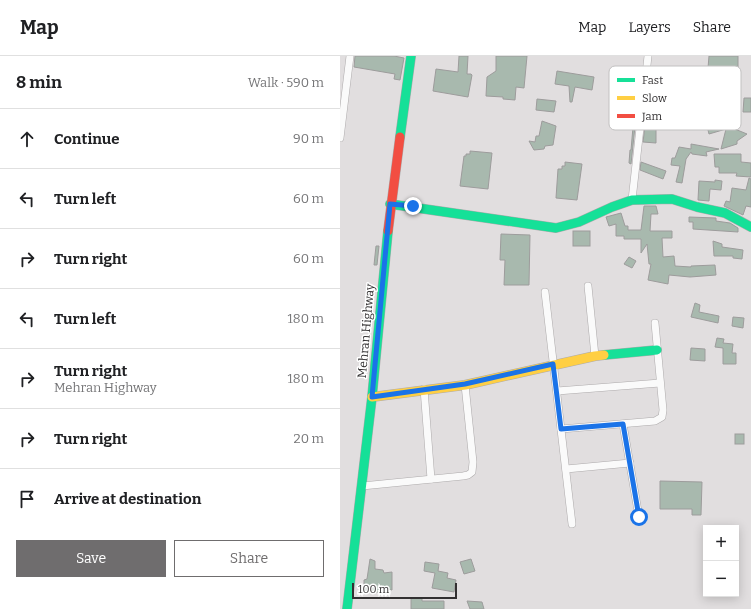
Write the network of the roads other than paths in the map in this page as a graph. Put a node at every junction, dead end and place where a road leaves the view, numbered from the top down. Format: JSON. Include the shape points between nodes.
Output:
{"nodes":[{"id":1,"x":350,"y":56,"type":"edge"},
{"id":2,"x":411,"y":56,"type":"edge"},
{"id":3,"x":648,"y":56,"type":"edge"},
{"id":4,"x":647,"y":66,"type":"edge"},
{"id":5,"x":640,"y":130,"type":"edge"},
{"id":6,"x":340,"y":138,"type":"edge"},
{"id":7,"x":632,"y":200,"type":"junction"},
{"id":8,"x":390,"y":204,"type":"junction"},
{"id":9,"x":751,"y":227,"type":"edge"},
{"id":10,"x":588,"y":286,"type":"dead end"},
{"id":11,"x":545,"y":292,"type":"dead end"},
{"id":12,"x":655,"y":323,"type":"dead end"},
{"id":13,"x":657,"y":350,"type":"junction"},
{"id":14,"x":595,"y":356,"type":"junction"},
{"id":15,"x":553,"y":364,"type":"junction"},
{"id":16,"x":660,"y":383,"type":"junction"},
{"id":17,"x":465,"y":384,"type":"junction"},
{"id":18,"x":424,"y":389,"type":"junction"},
{"id":19,"x":557,"y":391,"type":"junction"},
{"id":20,"x":372,"y":397,"type":"junction"},
{"id":21,"x":623,"y":424,"type":"junction"},
{"id":22,"x":561,"y":429,"type":"junction"},
{"id":23,"x":630,"y":463,"type":"junction"},
{"id":24,"x":566,"y":469,"type":"junction"},
{"id":25,"x":431,"y":479,"type":"junction"},
{"id":26,"x":362,"y":486,"type":"junction"},
{"id":27,"x":639,"y":517,"type":"dead end"},
{"id":28,"x":572,"y":524,"type":"dead end"},
{"id":29,"x":347,"y":609,"type":"edge"}],
"edges":[{"from":1,"to":6,"type":"street"},
{"from":2,"to":8,"type":"street","name":"Mehran Highway"},
{"from":3,"to":4,"type":"street"},
{"from":5,"to":7,"type":"street"},
{"from":7,"to":8,"type":"street","via":[[580,222],[556,228]]},
{"from":7,"to":9,"type":"street","via":[[672,199],[725,213]]},
{"from":8,"to":20,"type":"street","name":"Mehran Highway"},
{"from":10,"to":14,"type":"street"},
{"from":11,"to":15,"type":"street"},
{"from":12,"to":13,"type":"street"},
{"from":13,"to":14,"type":"street"},
{"from":13,"to":16,"type":"street"},
{"from":14,"to":15,"type":"street"},
{"from":15,"to":17,"type":"street"},
{"from":15,"to":19,"type":"street"},
{"from":16,"to":19,"type":"street"},
{"from":16,"to":21,"type":"street","via":[[662,417],[655,421]]},
{"from":17,"to":18,"type":"street"},
{"from":17,"to":25,"type":"street","via":[[472,472],[463,476]]},
{"from":18,"to":20,"type":"street"},
{"from":18,"to":25,"type":"street"},
{"from":19,"to":22,"type":"street"},
{"from":20,"to":26,"type":"street","name":"Mehran Highway"},
{"from":21,"to":22,"type":"street"},
{"from":21,"to":23,"type":"street"},
{"from":22,"to":24,"type":"street"},
{"from":23,"to":24,"type":"street"},
{"from":23,"to":27,"type":"street"},
{"from":24,"to":28,"type":"street"},
{"from":25,"to":26,"type":"street"},
{"from":26,"to":29,"type":"street","name":"Mehran Highway"}]}
